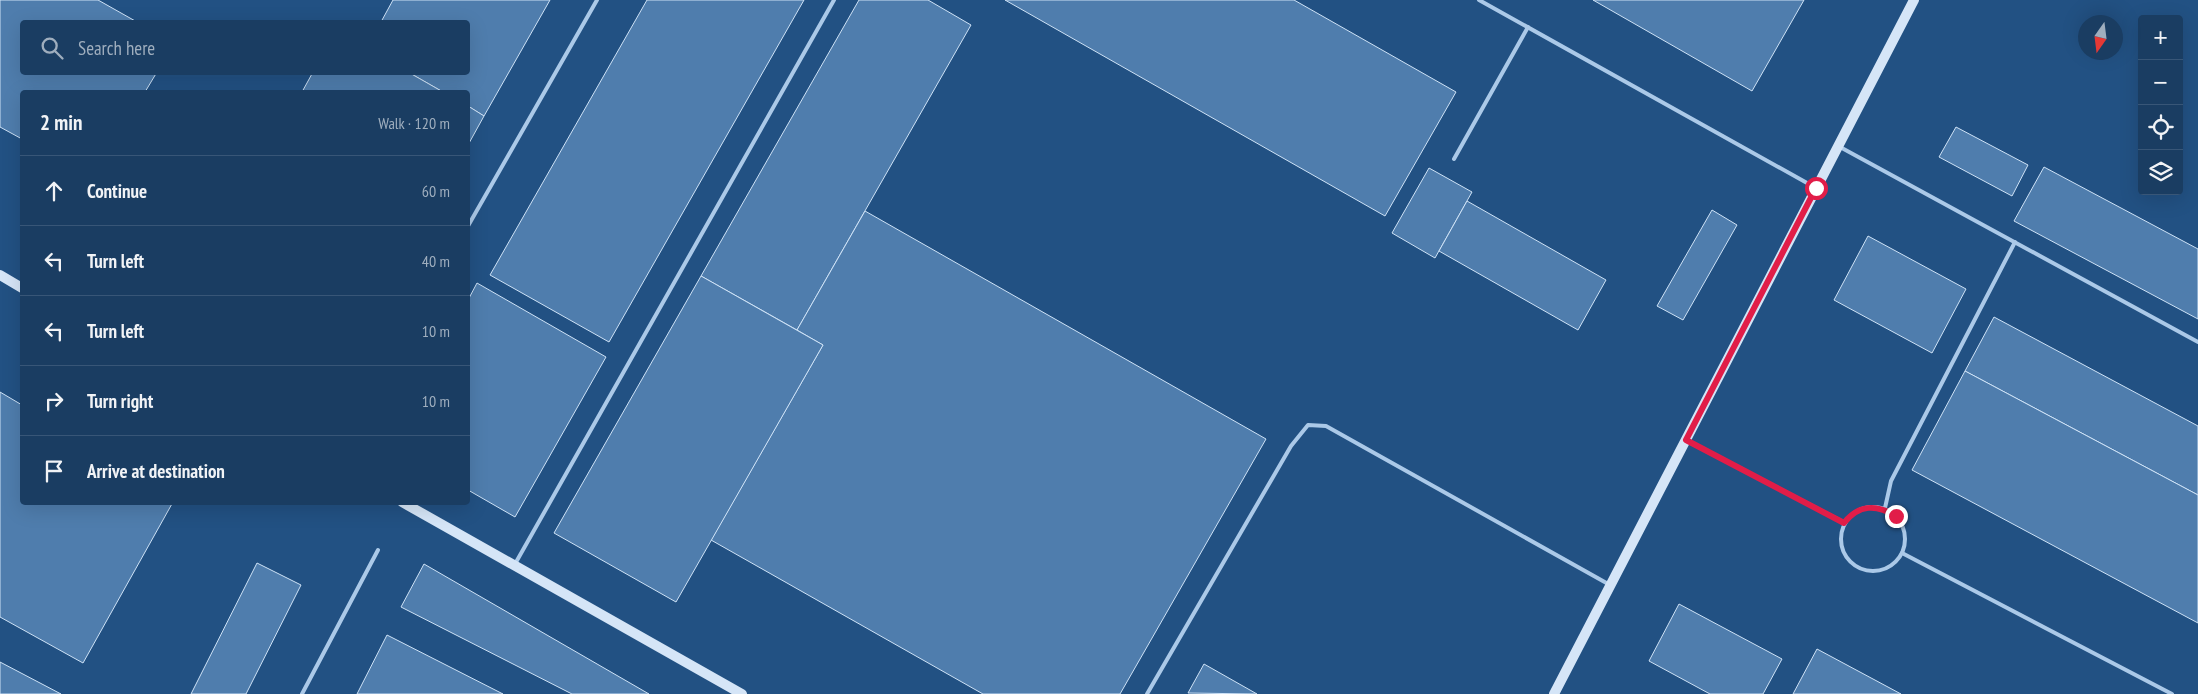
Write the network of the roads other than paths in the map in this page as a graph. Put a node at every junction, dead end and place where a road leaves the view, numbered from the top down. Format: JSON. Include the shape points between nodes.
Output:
{"nodes":[{"id":1,"x":597,"y":0,"type":"edge"},
{"id":2,"x":834,"y":0,"type":"edge"},
{"id":3,"x":1479,"y":0,"type":"edge"},
{"id":4,"x":1914,"y":0,"type":"edge"},
{"id":5,"x":1528,"y":27,"type":"junction"},
{"id":6,"x":1838,"y":146,"type":"junction"},
{"id":7,"x":1454,"y":159,"type":"dead end"},
{"id":8,"x":1816,"y":188,"type":"junction"},
{"id":9,"x":470,"y":222,"type":"edge"},
{"id":10,"x":2014,"y":242,"type":"junction"},
{"id":11,"x":0,"y":275,"type":"edge"},
{"id":12,"x":20,"y":287,"type":"edge"},
{"id":13,"x":2198,"y":342,"type":"edge"},
{"id":14,"x":1686,"y":440,"type":"junction"},
{"id":15,"x":407,"y":505,"type":"edge"},
{"id":16,"x":1884,"y":508,"type":"junction"},
{"id":17,"x":1844,"y":523,"type":"junction"},
{"id":18,"x":378,"y":550,"type":"dead end"},
{"id":19,"x":1902,"y":553,"type":"junction"},
{"id":20,"x":514,"y":566,"type":"junction"},
{"id":21,"x":1610,"y":585,"type":"junction"},
{"id":22,"x":302,"y":694,"type":"edge"},
{"id":23,"x":742,"y":694,"type":"edge"},
{"id":24,"x":1147,"y":694,"type":"edge"},
{"id":25,"x":1554,"y":694,"type":"edge"},
{"id":26,"x":2172,"y":694,"type":"edge"}],
"edges":[{"from":1,"to":9,"type":"lane"},
{"from":2,"to":20,"type":"lane"},
{"from":3,"to":5,"type":"lane"},
{"from":4,"to":6,"type":"street"},
{"from":5,"to":7,"type":"lane"},
{"from":5,"to":8,"type":"lane"},
{"from":6,"to":8,"type":"street"},
{"from":6,"to":10,"type":"lane"},
{"from":8,"to":14,"type":"street"},
{"from":10,"to":13,"type":"lane"},
{"from":10,"to":16,"type":"lane","via":[[1891,481]]},
{"from":11,"to":12,"type":"street"},
{"from":14,"to":17,"type":"lane"},
{"from":14,"to":21,"type":"street"},
{"from":15,"to":20,"type":"street"},
{"from":16,"to":17,"type":"lane","via":[[1871,506],[1860,509]]},
{"from":16,"to":19,"type":"lane","via":[[1896,516],[1903,527],[1906,541]]},
{"from":17,"to":19,"type":"lane","via":[[1840,536],[1842,547],[1847,559],[1857,567],[1869,571],[1882,570],[1894,564]]},
{"from":18,"to":22,"type":"lane"},
{"from":19,"to":26,"type":"lane"},
{"from":20,"to":23,"type":"street"},
{"from":21,"to":24,"type":"lane","via":[[1326,426],[1308,425],[1292,446]]},
{"from":21,"to":25,"type":"street"}]}
